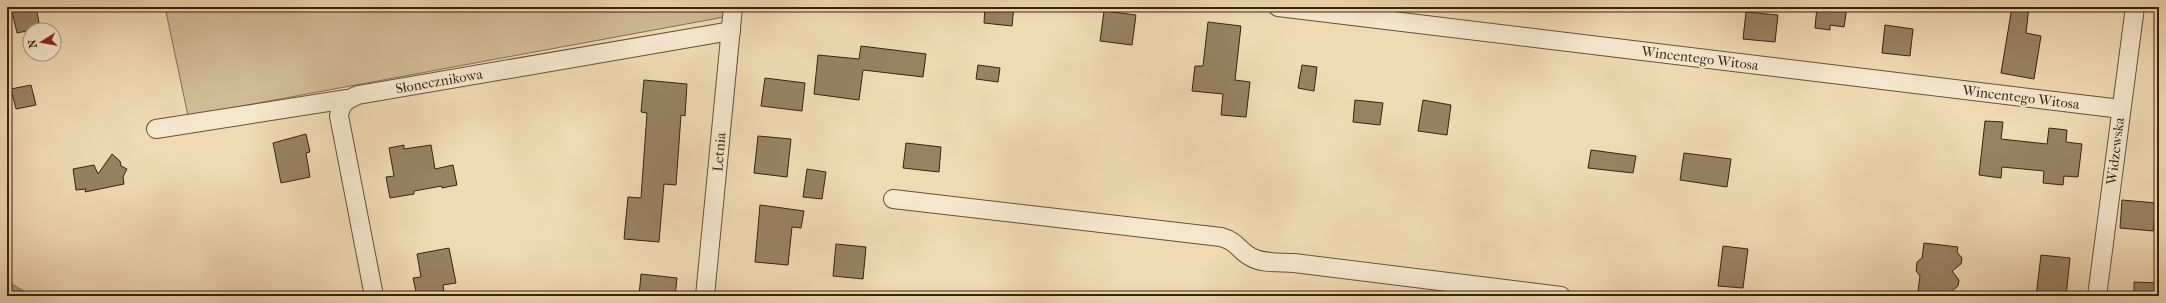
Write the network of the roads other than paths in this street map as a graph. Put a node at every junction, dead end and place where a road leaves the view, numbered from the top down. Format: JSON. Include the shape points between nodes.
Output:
{"nodes":[{"id":1,"x":733,"y":7,"type":"edge"},
{"id":2,"x":1278,"y":7,"type":"edge"},
{"id":3,"x":2134,"y":7,"type":"edge"},
{"id":4,"x":731,"y":31,"type":"junction"},
{"id":5,"x":347,"y":99,"type":"junction"},
{"id":6,"x":2121,"y":109,"type":"junction"},
{"id":7,"x":156,"y":129,"type":"dead end"},
{"id":8,"x":893,"y":199,"type":"dead end"},
{"id":9,"x":374,"y":296,"type":"edge"},
{"id":10,"x":705,"y":296,"type":"edge"},
{"id":11,"x":1561,"y":296,"type":"edge"},
{"id":12,"x":2097,"y":296,"type":"edge"}],
"edges":[{"from":1,"to":4,"type":"street","name":"Letnia"},
{"from":2,"to":6,"type":"street","name":"Wincentego Witosa"},
{"from":3,"to":6,"type":"street","name":"Widzewska"},
{"from":4,"to":5,"type":"street","name":"Słonecznikowa"},
{"from":4,"to":10,"type":"street","name":"Letnia"},
{"from":5,"to":7,"type":"street","name":"Słonecznikowa"},
{"from":5,"to":9,"type":"street","via":[[340,107],[339,116]]},
{"from":6,"to":12,"type":"street","name":"Widzewska"},
{"from":8,"to":11,"type":"street","via":[[1221,237],[1232,240],[1251,257],[1266,262],[1294,263]]}]}
